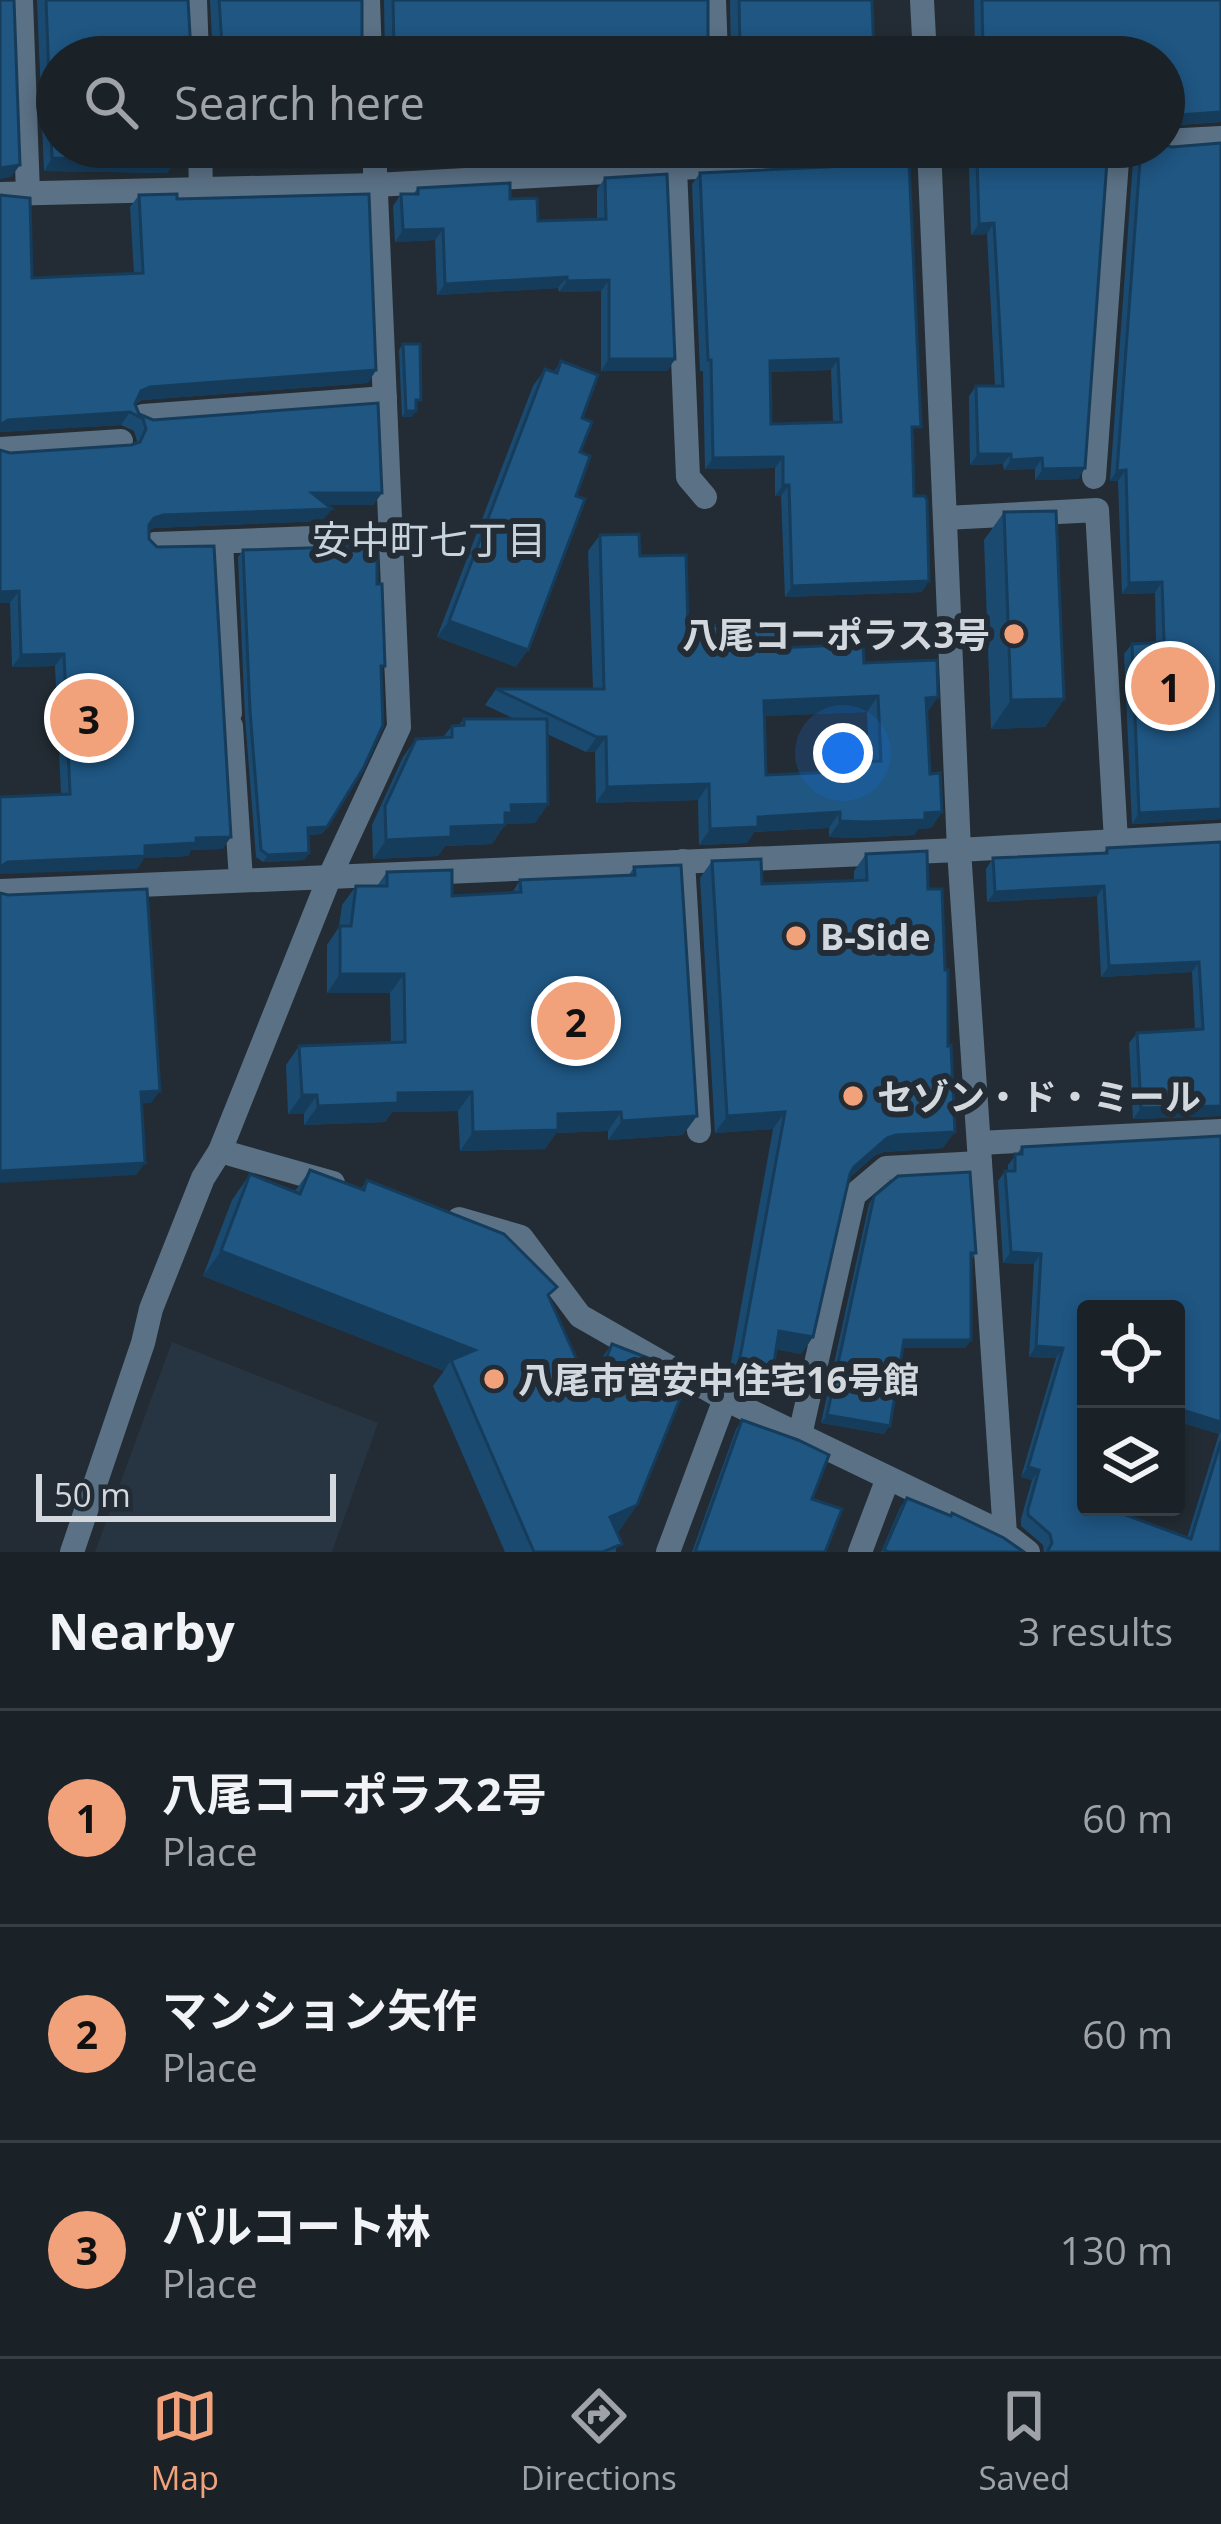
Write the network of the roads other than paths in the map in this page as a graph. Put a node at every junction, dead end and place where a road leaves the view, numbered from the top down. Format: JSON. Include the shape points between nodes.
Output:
{"nodes":[{"id":1,"x":21,"y":0,"type":"edge"},
{"id":2,"x":195,"y":0,"type":"edge"},
{"id":3,"x":368,"y":0,"type":"edge"},
{"id":4,"x":714,"y":0,"type":"edge"},
{"id":5,"x":922,"y":0,"type":"edge"},
{"id":6,"x":196,"y":36,"type":"edge"},
{"id":7,"x":369,"y":36,"type":"edge"},
{"id":8,"x":715,"y":36,"type":"edge"},
{"id":9,"x":924,"y":36,"type":"edge"},
{"id":10,"x":1221,"y":138,"type":"edge"},
{"id":11,"x":1185,"y":140,"type":"edge"},
{"id":12,"x":200,"y":168,"type":"edge"},
{"id":13,"x":375,"y":168,"type":"edge"},
{"id":14,"x":675,"y":168,"type":"joint"},
{"id":15,"x":931,"y":168,"type":"edge"},
{"id":16,"x":1116,"y":168,"type":"edge"},
{"id":17,"x":376,"y":185,"type":"junction"},
{"id":18,"x":201,"y":189,"type":"junction"},
{"id":19,"x":0,"y":194,"type":"edge"},
{"id":20,"x":28,"y":194,"type":"junction"},
{"id":21,"x":385,"y":398,"type":"junction"},
{"id":22,"x":143,"y":416,"type":"edge"},
{"id":23,"x":121,"y":441,"type":"edge"},
{"id":24,"x":0,"y":449,"type":"edge"},
{"id":25,"x":1094,"y":477,"type":"dead end"},
{"id":26,"x":705,"y":497,"type":"dead end"},
{"id":27,"x":945,"y":518,"type":"junction"},
{"id":28,"x":391,"y":535,"type":"junction"},
{"id":29,"x":221,"y":542,"type":"junction"},
{"id":30,"x":155,"y":544,"type":"edge"},
{"id":31,"x":1221,"y":836,"type":"edge"},
{"id":32,"x":1115,"y":841,"type":"junction"},
{"id":33,"x":959,"y":850,"type":"junction"},
{"id":34,"x":683,"y":861,"type":"junction"},
{"id":35,"x":330,"y":876,"type":"junction"},
{"id":36,"x":241,"y":880,"type":"junction"},
{"id":37,"x":0,"y":891,"type":"edge"},
{"id":38,"x":1221,"y":1131,"type":"edge"},
{"id":39,"x":699,"y":1132,"type":"edge"},
{"id":40,"x":220,"y":1151,"type":"junction"},
{"id":41,"x":979,"y":1153,"type":"junction"},
{"id":42,"x":349,"y":1188,"type":"edge"},
{"id":43,"x":435,"y":1213,"type":"edge"},
{"id":44,"x":725,"y":1399,"type":"junction"},
{"id":45,"x":800,"y":1435,"type":"junction"},
{"id":46,"x":888,"y":1478,"type":"junction"},
{"id":47,"x":1004,"y":1534,"type":"junction"},
{"id":48,"x":72,"y":1552,"type":"edge"},
{"id":49,"x":668,"y":1552,"type":"edge"},
{"id":50,"x":860,"y":1552,"type":"edge"},
{"id":51,"x":1028,"y":1552,"type":"edge"}],
"edges":[{"from":1,"to":20,"type":"street"},
{"from":2,"to":6,"type":"street"},
{"from":3,"to":7,"type":"street"},
{"from":4,"to":8,"type":"street"},
{"from":5,"to":9,"type":"street"},
{"from":10,"to":11,"type":"street"},
{"from":12,"to":18,"type":"street"},
{"from":13,"to":17,"type":"street"},
{"from":14,"to":17,"type":"street"},
{"from":14,"to":26,"type":"street","via":[[688,477]]},
{"from":15,"to":27,"type":"street"},
{"from":16,"to":25,"type":"street"},
{"from":17,"to":18,"type":"street"},
{"from":17,"to":21,"type":"street"},
{"from":18,"to":20,"type":"street"},
{"from":19,"to":20,"type":"street"},
{"from":21,"to":22,"type":"street"},
{"from":21,"to":28,"type":"street"},
{"from":23,"to":24,"type":"street"},
{"from":27,"to":32,"type":"street","via":[[1097,511]]},
{"from":27,"to":33,"type":"street"},
{"from":28,"to":29,"type":"street"},
{"from":28,"to":35,"type":"street","via":[[399,727]]},
{"from":29,"to":30,"type":"street"},
{"from":29,"to":36,"type":"street"},
{"from":31,"to":32,"type":"street"},
{"from":32,"to":33,"type":"street"},
{"from":33,"to":34,"type":"street"},
{"from":33,"to":41,"type":"street"},
{"from":34,"to":35,"type":"street"},
{"from":34,"to":39,"type":"street"},
{"from":35,"to":36,"type":"street"},
{"from":35,"to":40,"type":"street"},
{"from":36,"to":37,"type":"street"},
{"from":38,"to":41,"type":"street"},
{"from":40,"to":42,"type":"street"},
{"from":40,"to":48,"type":"street","via":[[151,1309]]},
{"from":41,"to":45,"type":"street","via":[[886,1168],[854,1195]]},
{"from":41,"to":47,"type":"street"},
{"from":43,"to":44,"type":"street","via":[[521,1237],[580,1316]]},
{"from":44,"to":45,"type":"street"},
{"from":44,"to":49,"type":"street"},
{"from":45,"to":46,"type":"street"},
{"from":46,"to":47,"type":"street"},
{"from":46,"to":50,"type":"street"},
{"from":47,"to":51,"type":"street"}]}
